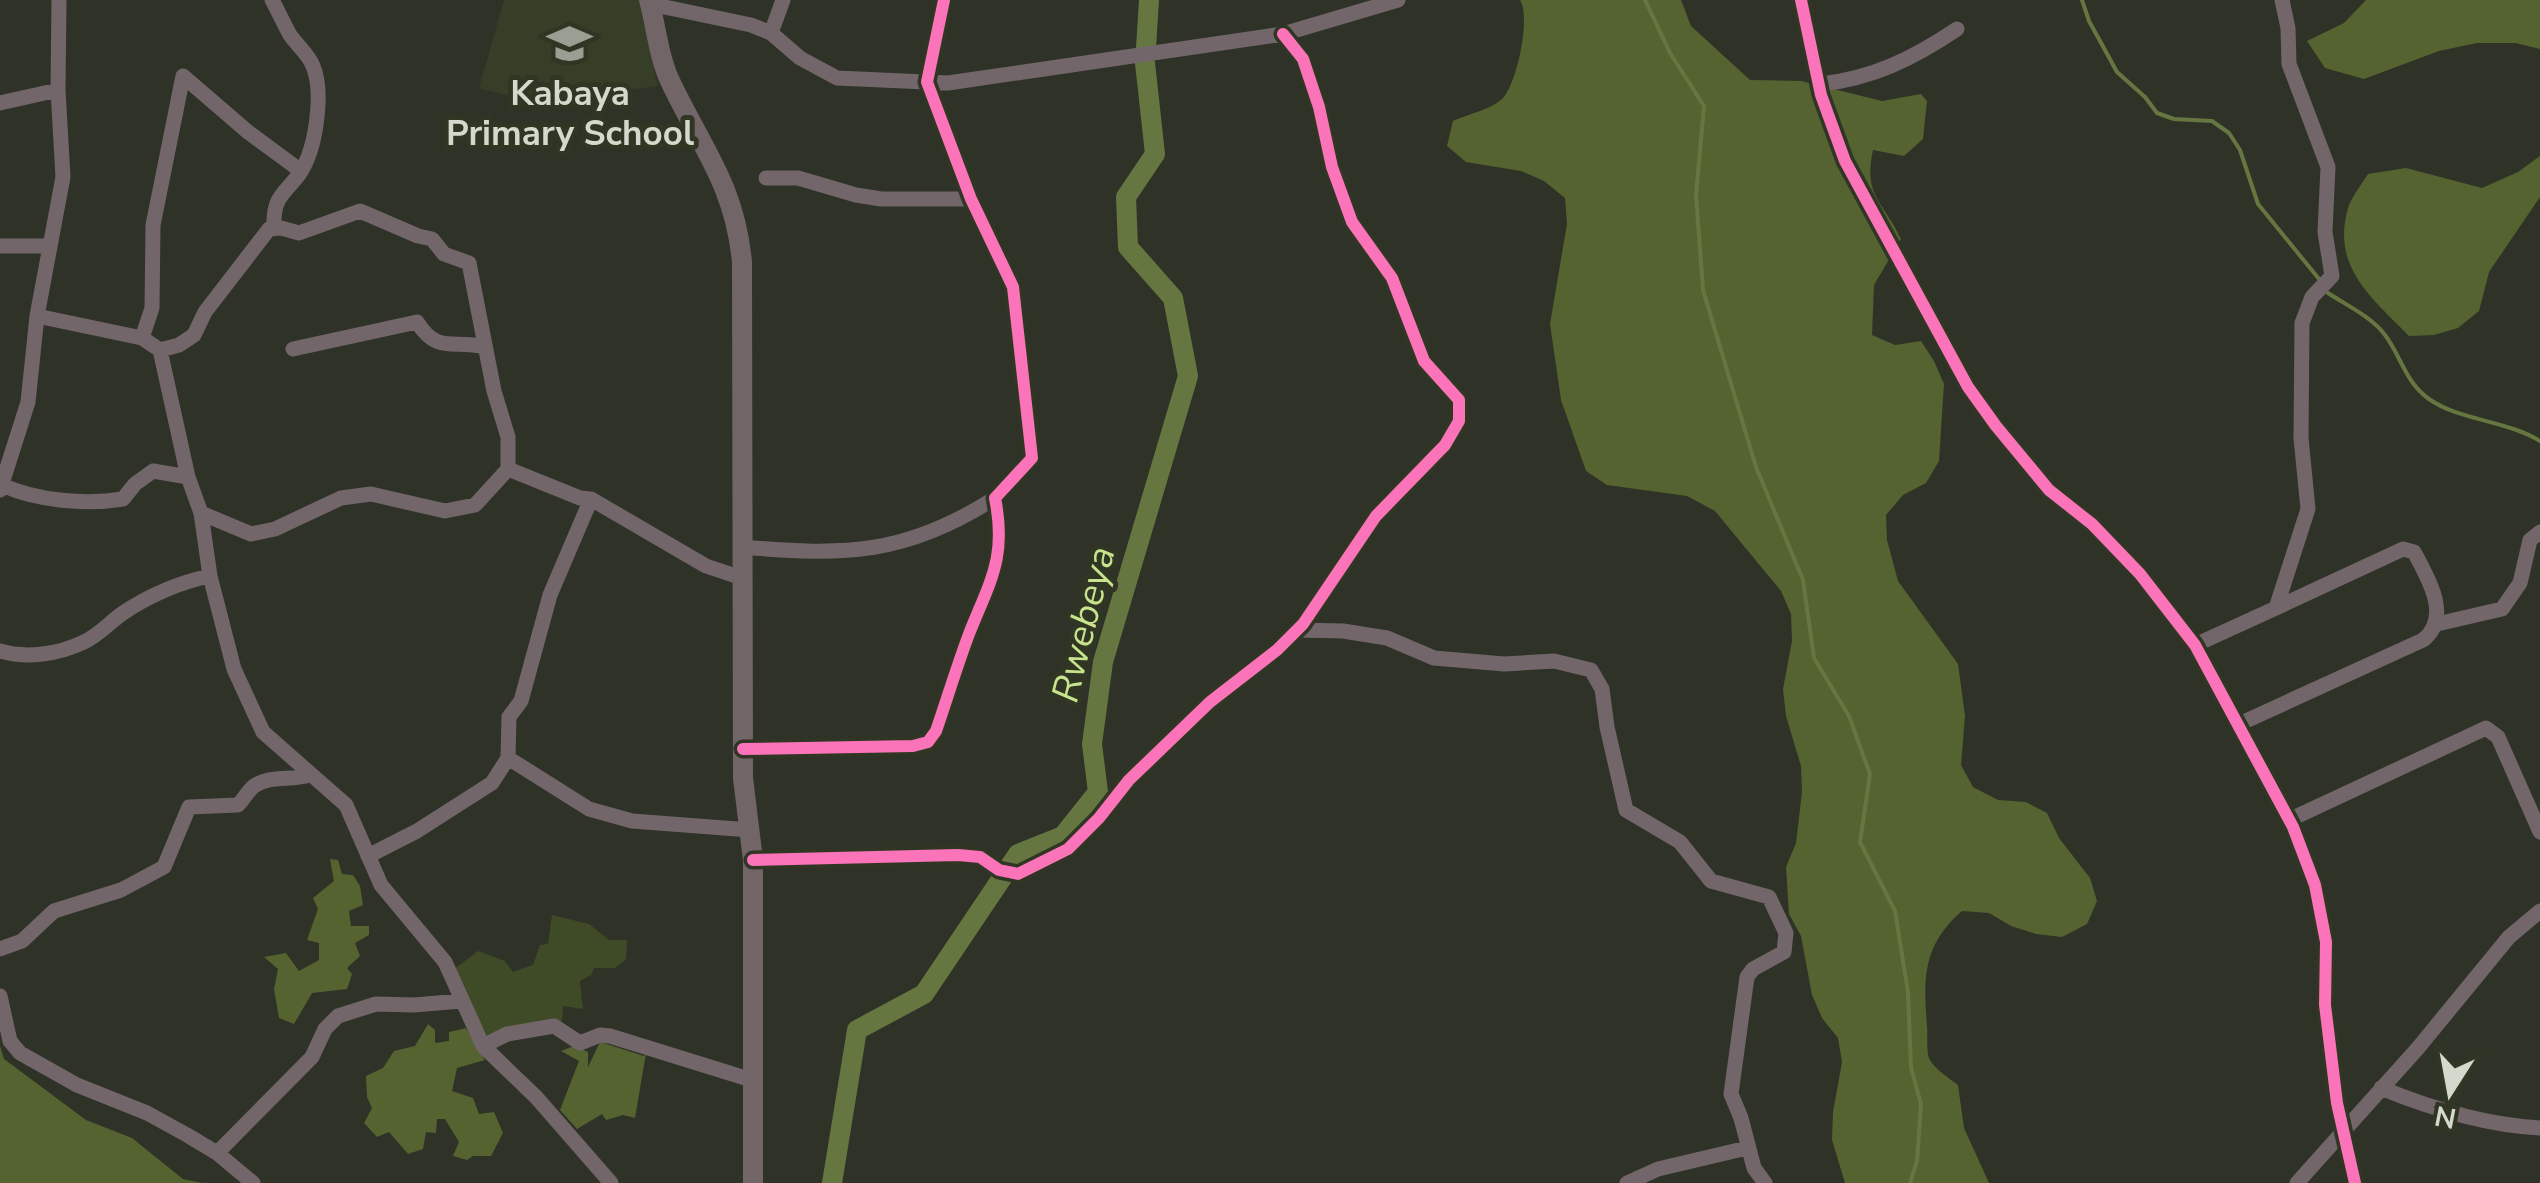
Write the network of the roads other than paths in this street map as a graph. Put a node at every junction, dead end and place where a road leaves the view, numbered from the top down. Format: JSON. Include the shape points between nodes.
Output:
{"nodes":[{"id":1,"x":59,"y":0,"type":"edge"},
{"id":2,"x":272,"y":0,"type":"edge"},
{"id":3,"x":783,"y":0,"type":"edge"},
{"id":4,"x":944,"y":0,"type":"edge"},
{"id":5,"x":1398,"y":0,"type":"edge"},
{"id":6,"x":1801,"y":0,"type":"edge"},
{"id":7,"x":2282,"y":0,"type":"edge"},
{"id":8,"x":649,"y":2,"type":"edge"},
{"id":9,"x":1956,"y":30,"type":"dead end"},
{"id":10,"x":771,"y":33,"type":"junction"},
{"id":11,"x":1282,"y":34,"type":"junction"},
{"id":12,"x":927,"y":82,"type":"junction"},
{"id":13,"x":1820,"y":84,"type":"junction"},
{"id":14,"x":58,"y":90,"type":"junction"},
{"id":15,"x":0,"y":103,"type":"edge"},
{"id":16,"x":301,"y":171,"type":"junction"},
{"id":17,"x":766,"y":178,"type":"dead end"},
{"id":18,"x":971,"y":199,"type":"junction"},
{"id":19,"x":274,"y":227,"type":"junction"},
{"id":20,"x":0,"y":246,"type":"edge"},
{"id":21,"x":50,"y":246,"type":"junction"},
{"id":22,"x":37,"y":316,"type":"junction"},
{"id":23,"x":142,"y":338,"type":"junction"},
{"id":24,"x":485,"y":347,"type":"junction"},
{"id":25,"x":293,"y":349,"type":"dead end"},
{"id":26,"x":160,"y":350,"type":"junction"},
{"id":27,"x":508,"y":469,"type":"junction"},
{"id":28,"x":188,"y":477,"type":"junction"},
{"id":29,"x":1,"y":488,"type":"edge"},
{"id":30,"x":995,"y":498,"type":"junction"},
{"id":31,"x":591,"y":499,"type":"junction"},
{"id":32,"x":201,"y":513,"type":"junction"},
{"id":33,"x":2540,"y":532,"type":"edge"},
{"id":34,"x":742,"y":547,"type":"junction"},
{"id":35,"x":210,"y":576,"type":"junction"},
{"id":36,"x":742,"y":578,"type":"junction"},
{"id":37,"x":2276,"y":608,"type":"junction"},
{"id":38,"x":2437,"y":624,"type":"junction"},
{"id":39,"x":1297,"y":630,"type":"junction"},
{"id":40,"x":2195,"y":646,"type":"junction"},
{"id":41,"x":0,"y":651,"type":"edge"},
{"id":42,"x":2236,"y":724,"type":"junction"},
{"id":43,"x":743,"y":749,"type":"junction"},
{"id":44,"x":508,"y":758,"type":"junction"},
{"id":45,"x":310,"y":774,"type":"junction"},
{"id":46,"x":2289,"y":820,"type":"junction"},
{"id":47,"x":750,"y":830,"type":"junction"},
{"id":48,"x":2540,"y":832,"type":"edge"},
{"id":49,"x":368,"y":856,"type":"junction"},
{"id":50,"x":753,"y":860,"type":"junction"},
{"id":51,"x":2540,"y":911,"type":"edge"},
{"id":52,"x":0,"y":948,"type":"edge"},
{"id":53,"x":0,"y":996,"type":"edge"},
{"id":54,"x":461,"y":1001,"type":"junction"},
{"id":55,"x":482,"y":1046,"type":"junction"},
{"id":56,"x":755,"y":1082,"type":"junction"},
{"id":57,"x":2381,"y":1088,"type":"junction"},
{"id":58,"x":2540,"y":1128,"type":"edge"},
{"id":59,"x":2343,"y":1130,"type":"junction"},
{"id":60,"x":1747,"y":1148,"type":"junction"},
{"id":61,"x":218,"y":1153,"type":"junction"},
{"id":62,"x":254,"y":1183,"type":"edge"},
{"id":63,"x":612,"y":1183,"type":"edge"},
{"id":64,"x":753,"y":1183,"type":"edge"},
{"id":65,"x":1627,"y":1183,"type":"edge"},
{"id":66,"x":1765,"y":1183,"type":"edge"},
{"id":67,"x":2297,"y":1183,"type":"edge"},
{"id":68,"x":2355,"y":1183,"type":"edge"}],
"edges":[{"from":1,"to":14,"type":"street"},
{"from":2,"to":16,"type":"street","via":[[317,80],[314,138]]},
{"from":3,"to":10,"type":"street"},
{"from":4,"to":12,"type":"street"},
{"from":5,"to":11,"type":"street"},
{"from":6,"to":13,"type":"street"},
{"from":7,"to":37,"type":"street","via":[[2289,64],[2328,168],[2325,232],[2332,276],[2312,297],[2302,323],[2308,508]]},
{"from":8,"to":10,"type":"street"},
{"from":8,"to":34,"type":"main road","via":[[669,80],[712,157],[739,232]]},
{"from":9,"to":13,"type":"street","via":[[1914,58]]},
{"from":10,"to":12,"type":"street","via":[[837,78]]},
{"from":11,"to":12,"type":"street"},
{"from":11,"to":39,"type":"street","via":[[1303,60],[1352,222],[1392,278],[1424,361],[1459,400],[1459,421],[1445,445],[1376,516]]},
{"from":12,"to":18,"type":"street"},
{"from":13,"to":40,"type":"street","via":[[1845,162],[1968,387],[2049,490],[2140,574]]},
{"from":14,"to":15,"type":"street"},
{"from":14,"to":21,"type":"street","via":[[63,177]]},
{"from":16,"to":19,"type":"street","via":[[278,196]]},
{"from":16,"to":23,"type":"street","via":[[183,76],[153,225],[152,308]]},
{"from":17,"to":18,"type":"street","via":[[798,178],[881,198]]},
{"from":18,"to":30,"type":"street","via":[[1013,287],[1030,420],[1032,458]]},
{"from":19,"to":24,"type":"street","via":[[299,234],[360,211],[432,239],[444,254],[469,263]]},
{"from":19,"to":26,"type":"street","via":[[226,283],[194,335]]},
{"from":20,"to":21,"type":"street"},
{"from":21,"to":22,"type":"street"},
{"from":22,"to":23,"type":"street"},
{"from":22,"to":29,"type":"street","via":[[28,402]]},
{"from":23,"to":26,"type":"street"},
{"from":24,"to":25,"type":"street","via":[[437,343],[416,322]]},
{"from":24,"to":27,"type":"street","via":[[508,437]]},
{"from":26,"to":28,"type":"street"},
{"from":27,"to":31,"type":"street"},
{"from":27,"to":32,"type":"street","via":[[475,506],[444,511],[371,494],[341,498],[252,534]]},
{"from":28,"to":29,"type":"street","via":[[153,471],[123,499],[97,503]]},
{"from":28,"to":32,"type":"street"},
{"from":30,"to":34,"type":"street","via":[[956,523],[867,550],[817,554]]},
{"from":30,"to":43,"type":"street","via":[[1001,530],[989,588],[928,742]]},
{"from":31,"to":36,"type":"street","via":[[706,566]]},
{"from":31,"to":44,"type":"street","via":[[550,596],[521,700],[509,717]]},
{"from":32,"to":35,"type":"street"},
{"from":33,"to":38,"type":"street","via":[[2530,540],[2520,583],[2502,609]]},
{"from":34,"to":36,"type":"main road"},
{"from":35,"to":41,"type":"street","via":[[124,612],[84,642],[34,656]]},
{"from":35,"to":45,"type":"street","via":[[234,668],[262,732]]},
{"from":36,"to":43,"type":"main road"},
{"from":37,"to":38,"type":"street","via":[[2409,549],[2437,606]]},
{"from":37,"to":40,"type":"street"},
{"from":38,"to":42,"type":"street","via":[[2423,640]]},
{"from":39,"to":50,"type":"street","via":[[1210,702],[1068,850],[1018,874],[958,855]]},
{"from":39,"to":60,"type":"street","via":[[1388,638],[1434,658],[1554,661],[1591,670],[1602,689],[1626,810],[1680,842],[1711,881],[1770,896],[1786,933],[1784,952],[1753,969],[1744,986],[1731,1094]]},
{"from":40,"to":42,"type":"street"},
{"from":42,"to":46,"type":"street"},
{"from":43,"to":47,"type":"main road"},
{"from":44,"to":47,"type":"street","via":[[589,809],[632,821]]},
{"from":44,"to":49,"type":"street","via":[[479,792]]},
{"from":45,"to":49,"type":"street","via":[[346,805]]},
{"from":45,"to":52,"type":"street","via":[[252,787],[238,805],[189,807],[164,867],[121,890],[54,911],[22,941]]},
{"from":46,"to":48,"type":"street","via":[[2486,728],[2498,737]]},
{"from":46,"to":59,"type":"street","via":[[2316,884]]},
{"from":47,"to":50,"type":"main road"},
{"from":49,"to":54,"type":"street","via":[[380,885],[444,962]]},
{"from":50,"to":56,"type":"main road"},
{"from":51,"to":57,"type":"street","via":[[2508,937]]},
{"from":53,"to":61,"type":"street","via":[[10,1041],[20,1053]]},
{"from":54,"to":55,"type":"street"},
{"from":54,"to":61,"type":"street","via":[[391,1002],[338,1016],[312,1056]]},
{"from":55,"to":56,"type":"street","via":[[554,1026],[580,1043],[603,1035]]},
{"from":55,"to":63,"type":"street"},
{"from":56,"to":64,"type":"main road"},
{"from":57,"to":58,"type":"street","via":[[2454,1114]]},
{"from":57,"to":59,"type":"street"},
{"from":59,"to":67,"type":"street"},
{"from":59,"to":68,"type":"street"},
{"from":60,"to":65,"type":"street"},
{"from":60,"to":66,"type":"street"},
{"from":61,"to":62,"type":"street"}]}
